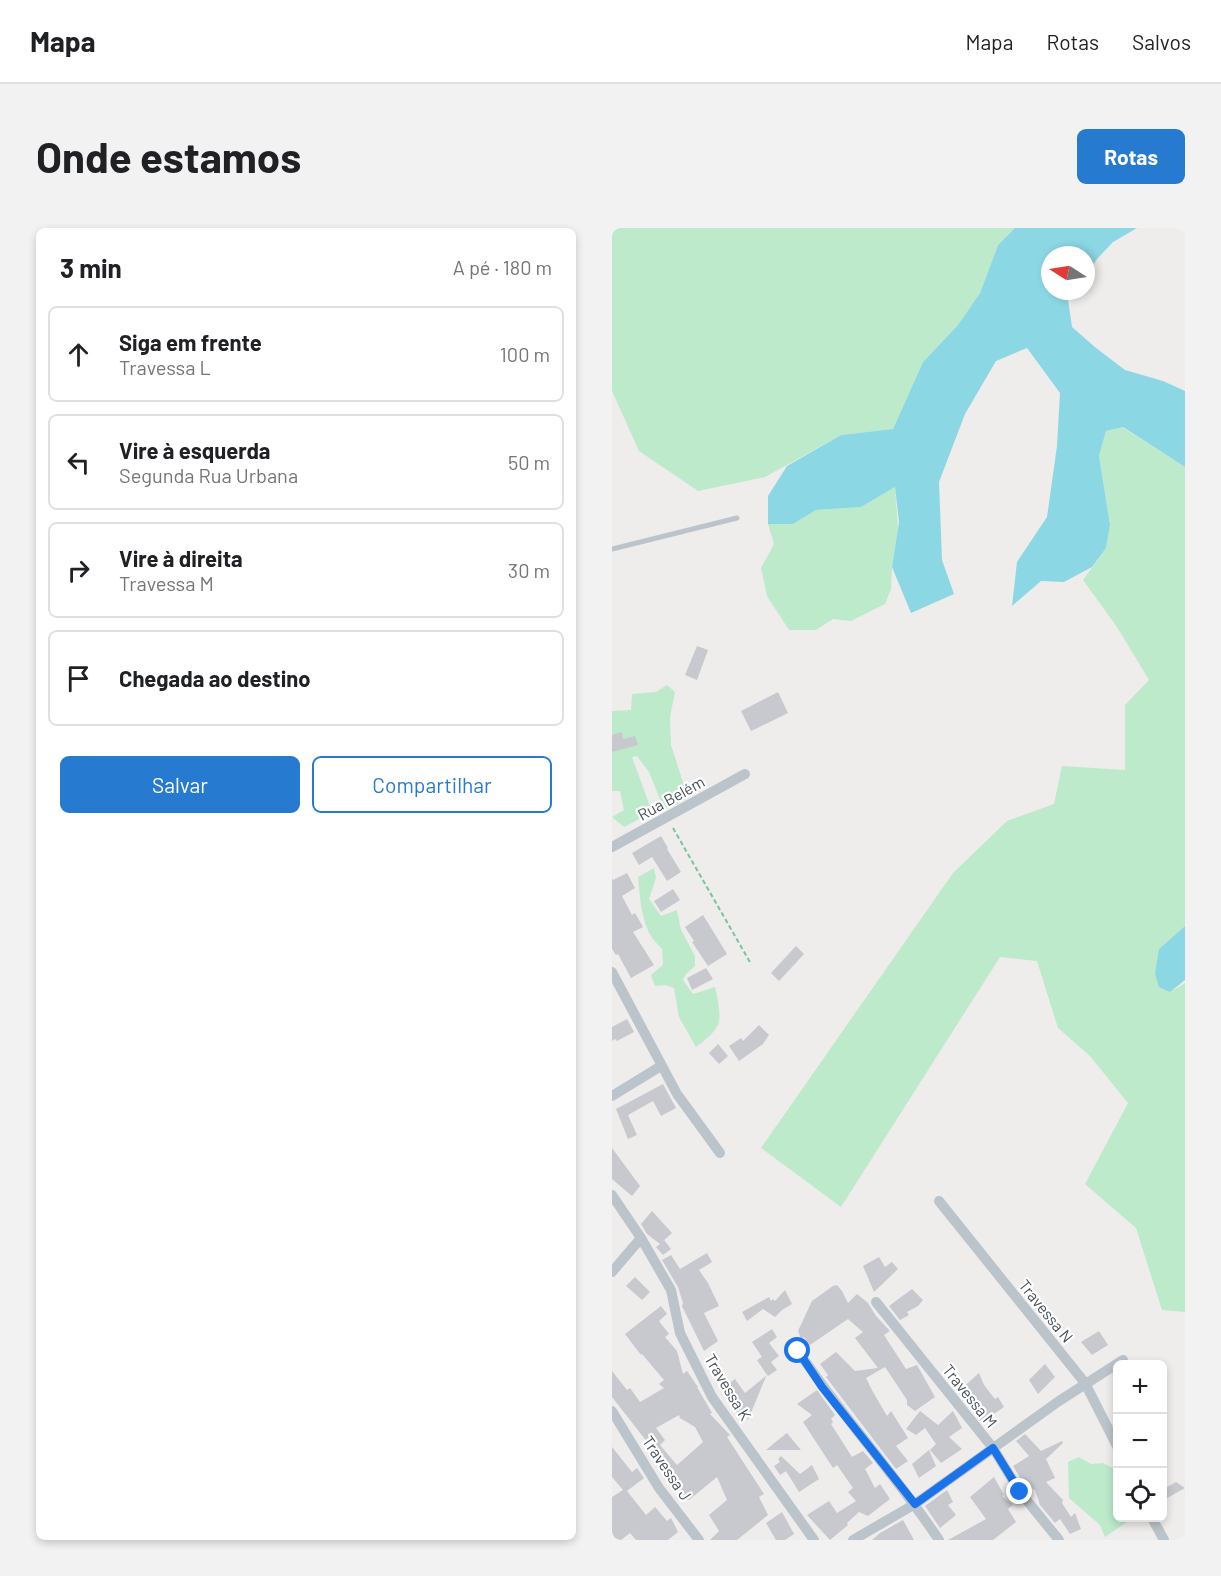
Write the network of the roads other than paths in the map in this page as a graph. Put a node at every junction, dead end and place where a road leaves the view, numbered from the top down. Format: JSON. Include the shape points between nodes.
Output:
{"nodes":[{"id":1,"x":737,"y":518,"type":"dead end"},
{"id":2,"x":612,"y":549,"type":"edge"},
{"id":3,"x":745,"y":774,"type":"dead end"},
{"id":4,"x":612,"y":847,"type":"edge"},
{"id":5,"x":612,"y":972,"type":"edge"},
{"id":6,"x":662,"y":1066,"type":"junction"},
{"id":7,"x":612,"y":1096,"type":"edge"},
{"id":8,"x":720,"y":1153,"type":"dead end"},
{"id":9,"x":612,"y":1195,"type":"edge"},
{"id":10,"x":939,"y":1201,"type":"dead end"},
{"id":11,"x":641,"y":1238,"type":"junction"},
{"id":12,"x":612,"y":1272,"type":"edge"},
{"id":13,"x":876,"y":1302,"type":"dead end"},
{"id":14,"x":798,"y":1351,"type":"dead end"},
{"id":15,"x":1113,"y":1366,"type":"edge"},
{"id":16,"x":1085,"y":1383,"type":"junction"},
{"id":17,"x":612,"y":1411,"type":"edge"},
{"id":18,"x":1113,"y":1438,"type":"edge"},
{"id":19,"x":993,"y":1448,"type":"junction"},
{"id":20,"x":915,"y":1504,"type":"junction"},
{"id":21,"x":1154,"y":1522,"type":"edge"},
{"id":22,"x":699,"y":1540,"type":"edge"},
{"id":23,"x":814,"y":1540,"type":"edge"},
{"id":24,"x":853,"y":1540,"type":"edge"},
{"id":25,"x":939,"y":1540,"type":"edge"},
{"id":26,"x":1059,"y":1540,"type":"edge"},
{"id":27,"x":1164,"y":1540,"type":"edge"}],
"edges":[{"from":1,"to":2,"type":"lane"},
{"from":3,"to":4,"type":"street","name":"Rua Belém"},
{"from":5,"to":6,"type":"street"},
{"from":6,"to":7,"type":"street"},
{"from":6,"to":8,"type":"street","via":[[677,1094]]},
{"from":9,"to":11,"type":"street","name":"Travessa K"},
{"from":10,"to":16,"type":"street","name":"Travessa N"},
{"from":11,"to":12,"type":"street"},
{"from":11,"to":23,"type":"street","name":"Travessa K","via":[[671,1290],[680,1333],[712,1397]]},
{"from":13,"to":19,"type":"street","name":"Travessa M"},
{"from":14,"to":20,"type":"street"},
{"from":15,"to":16,"type":"street"},
{"from":16,"to":18,"type":"street","name":"Travessa N"},
{"from":16,"to":19,"type":"street"},
{"from":17,"to":22,"type":"street","name":"Travessa J","via":[[659,1488]]},
{"from":19,"to":20,"type":"street"},
{"from":19,"to":26,"type":"street","name":"Travessa M","via":[[1020,1492]]},
{"from":20,"to":24,"type":"street"},
{"from":20,"to":25,"type":"street"},
{"from":21,"to":27,"type":"street"}]}
